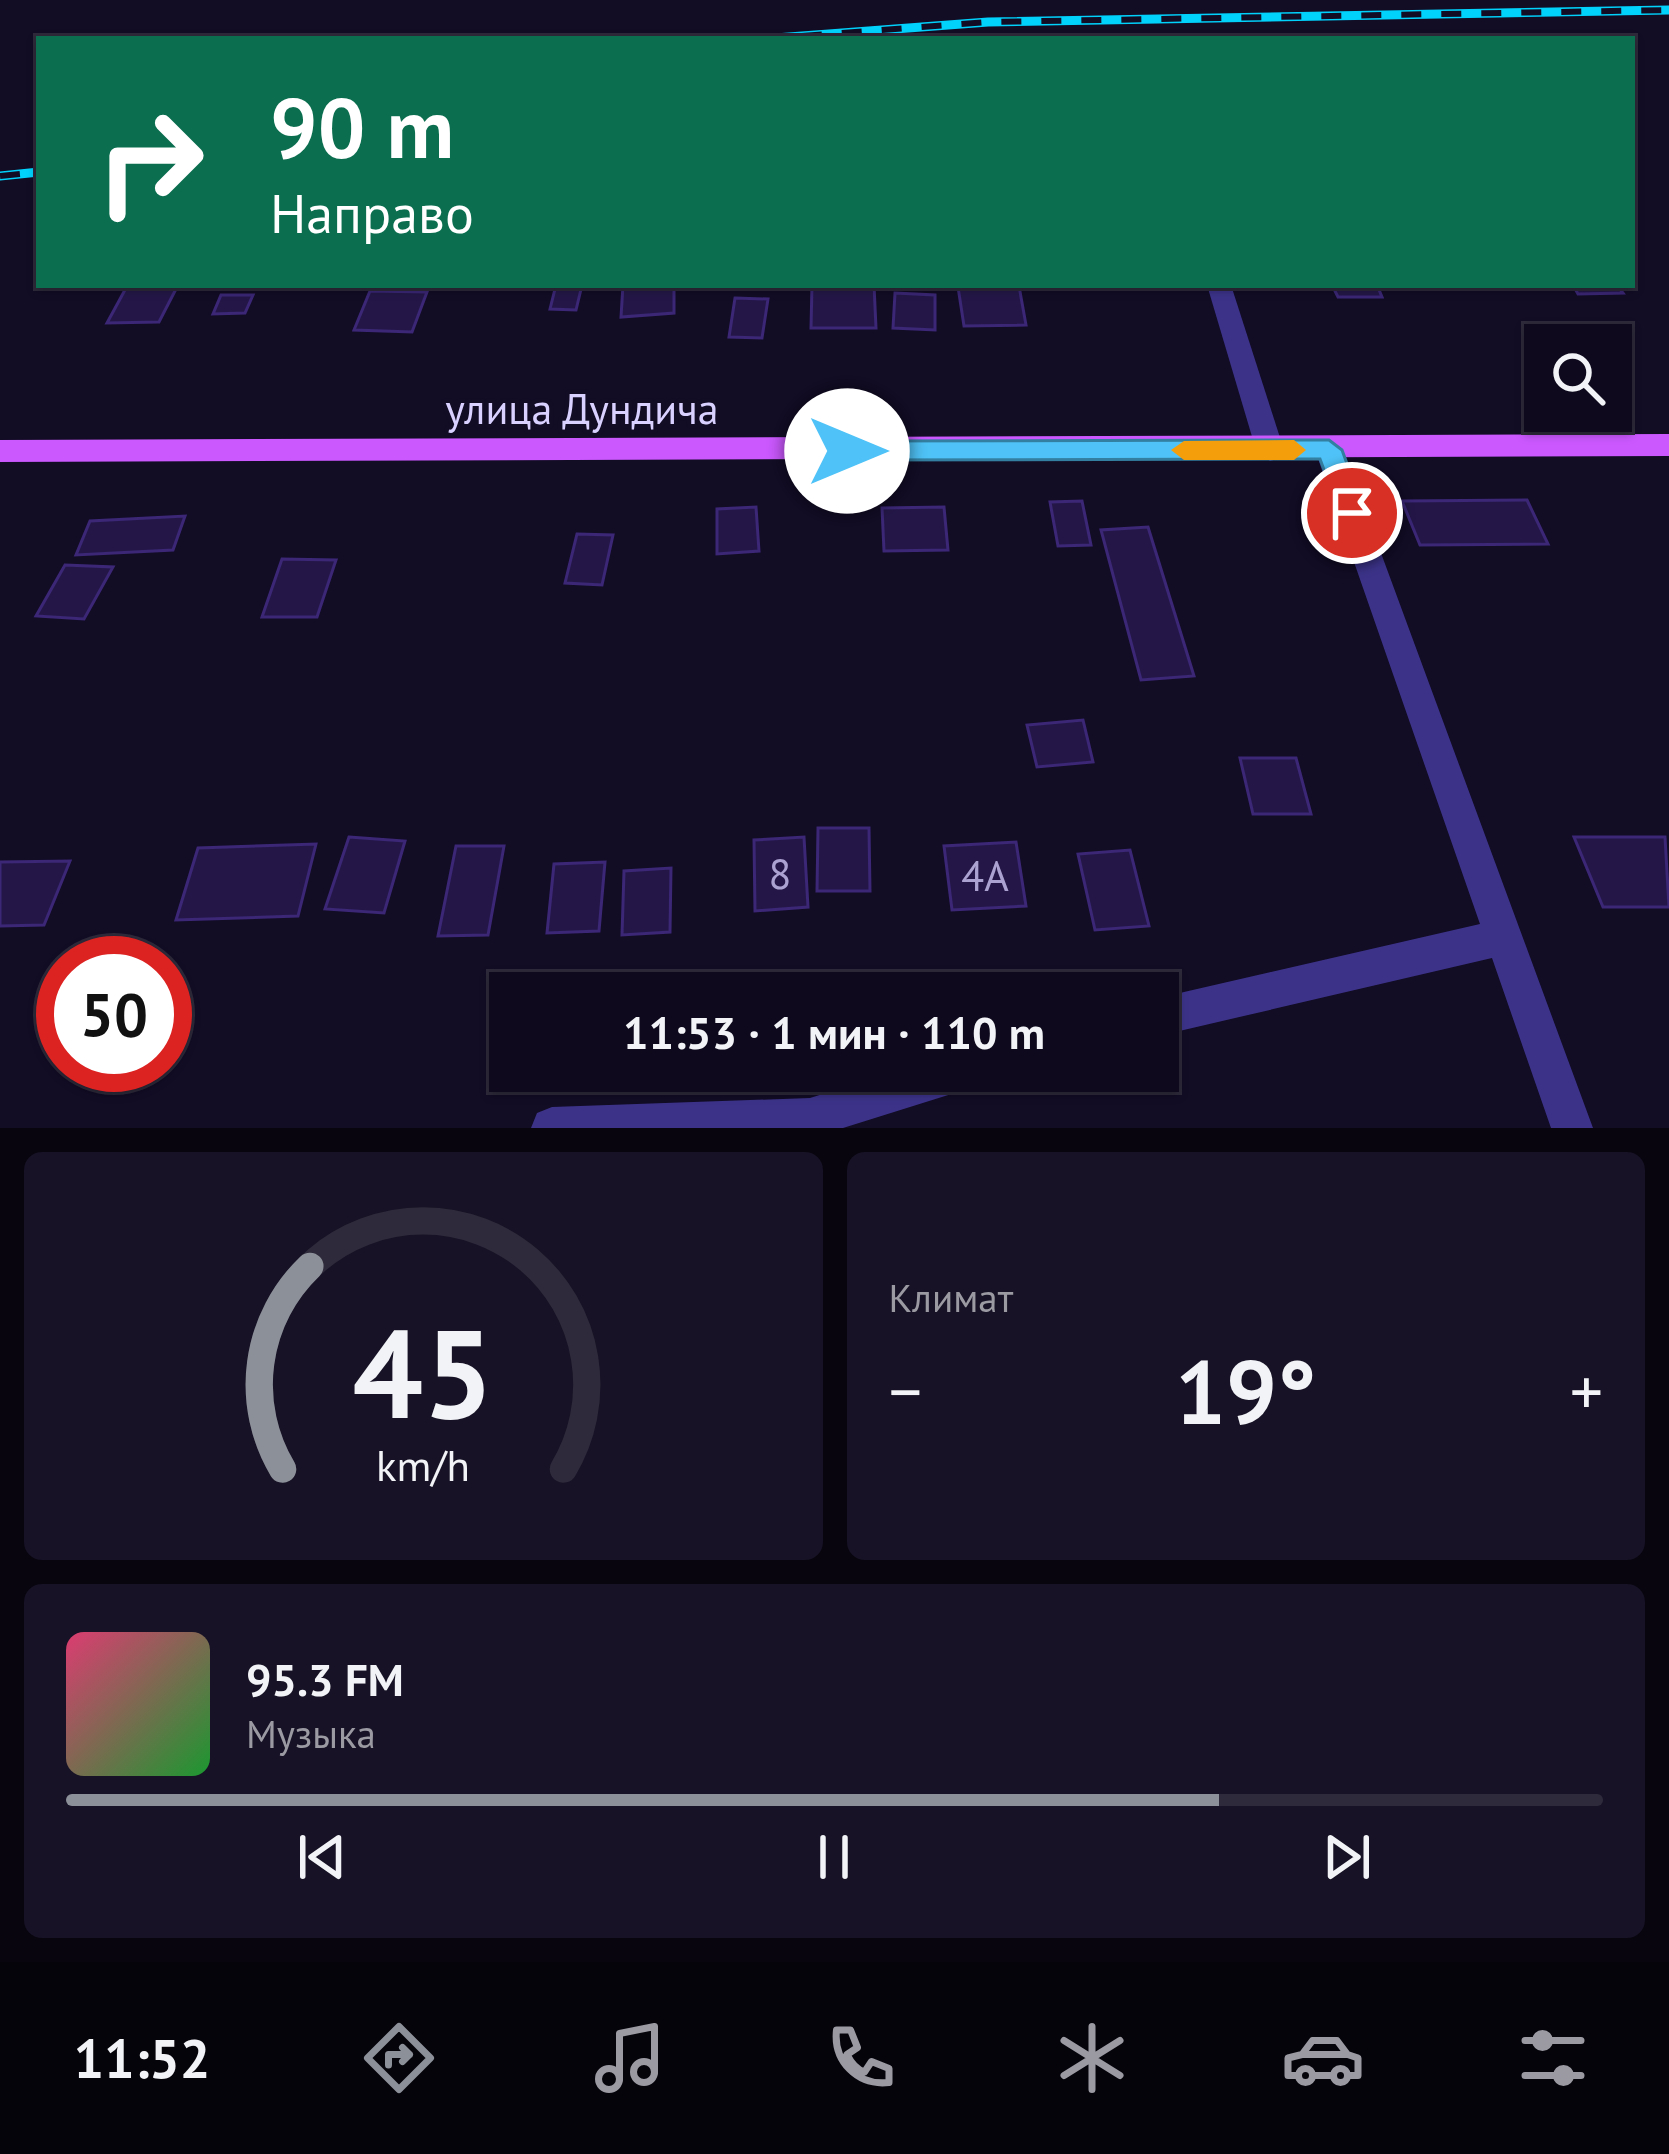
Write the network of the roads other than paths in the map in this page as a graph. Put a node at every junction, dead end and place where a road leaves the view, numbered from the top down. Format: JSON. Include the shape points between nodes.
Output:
{"nodes":[{"id":1,"x":1220,"y":288,"type":"edge"},
{"id":2,"x":1669,"y":445,"type":"edge"},
{"id":3,"x":1270,"y":450,"type":"junction"},
{"id":4,"x":1329,"y":450,"type":"junction"},
{"id":5,"x":0,"y":451,"type":"edge"},
{"id":6,"x":1504,"y":937,"type":"junction"},
{"id":7,"x":1179,"y":1013,"type":"edge"},
{"id":8,"x":894,"y":1092,"type":"edge"},
{"id":9,"x":552,"y":1128,"type":"edge"},
{"id":10,"x":1572,"y":1128,"type":"edge"}],
"edges":[{"from":1,"to":3,"type":"street"},
{"from":2,"to":4,"type":"main road","name":"улица Дундича"},
{"from":3,"to":4,"type":"main road","name":"улица Дундича"},
{"from":3,"to":5,"type":"main road","name":"улица Дундича"},
{"from":4,"to":6,"type":"street"},
{"from":6,"to":7,"type":"street"},
{"from":6,"to":10,"type":"street"},
{"from":8,"to":9,"type":"street","via":[[810,1118]]}]}
